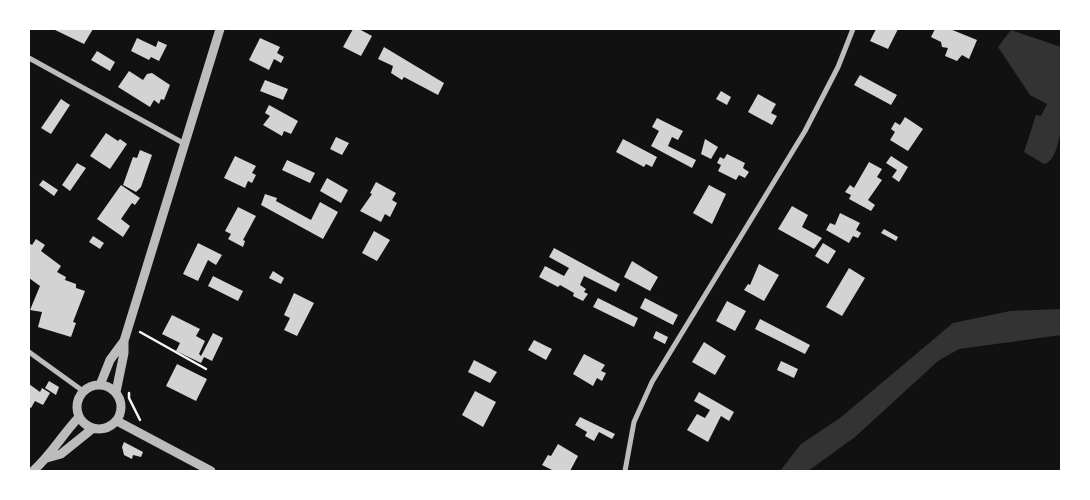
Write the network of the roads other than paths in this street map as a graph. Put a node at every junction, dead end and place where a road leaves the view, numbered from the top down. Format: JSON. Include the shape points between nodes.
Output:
{"nodes":[{"id":1,"x":220,"y":29,"type":"edge"},
{"id":2,"x":853,"y":29,"type":"edge"},
{"id":3,"x":29,"y":58,"type":"edge"},
{"id":4,"x":185,"y":144,"type":"junction"},
{"id":5,"x":124,"y":341,"type":"junction"},
{"id":6,"x":29,"y":352,"type":"edge"},
{"id":7,"x":100,"y":385,"type":"junction"},
{"id":8,"x":83,"y":391,"type":"junction"},
{"id":9,"x":116,"y":392,"type":"junction"},
{"id":10,"x":79,"y":417,"type":"junction"},
{"id":11,"x":117,"y":421,"type":"junction"},
{"id":12,"x":92,"y":429,"type":"junction"},
{"id":13,"x":47,"y":458,"type":"junction"},
{"id":14,"x":33,"y":471,"type":"edge"},
{"id":15,"x":211,"y":471,"type":"edge"},
{"id":16,"x":624,"y":471,"type":"edge"}],
"edges":[{"from":1,"to":4,"type":"street"},
{"from":2,"to":16,"type":"street","via":[[838,67],[805,130],[652,382],[634,422]]},
{"from":3,"to":4,"type":"street"},
{"from":4,"to":5,"type":"street"},
{"from":5,"to":7,"type":"street","via":[[110,360]]},
{"from":5,"to":9,"type":"street"},
{"from":6,"to":8,"type":"street"},
{"from":7,"to":8,"type":"street"},
{"from":7,"to":9,"type":"street"},
{"from":8,"to":10,"type":"street","via":[[77,401]]},
{"from":9,"to":11,"type":"street","via":[[122,406]]},
{"from":10,"to":12,"type":"street"},
{"from":10,"to":13,"type":"street","via":[[55,443]]},
{"from":11,"to":12,"type":"street","via":[[106,429]]},
{"from":11,"to":15,"type":"street"},
{"from":12,"to":13,"type":"street","via":[[62,454]]},
{"from":13,"to":14,"type":"street"}]}
